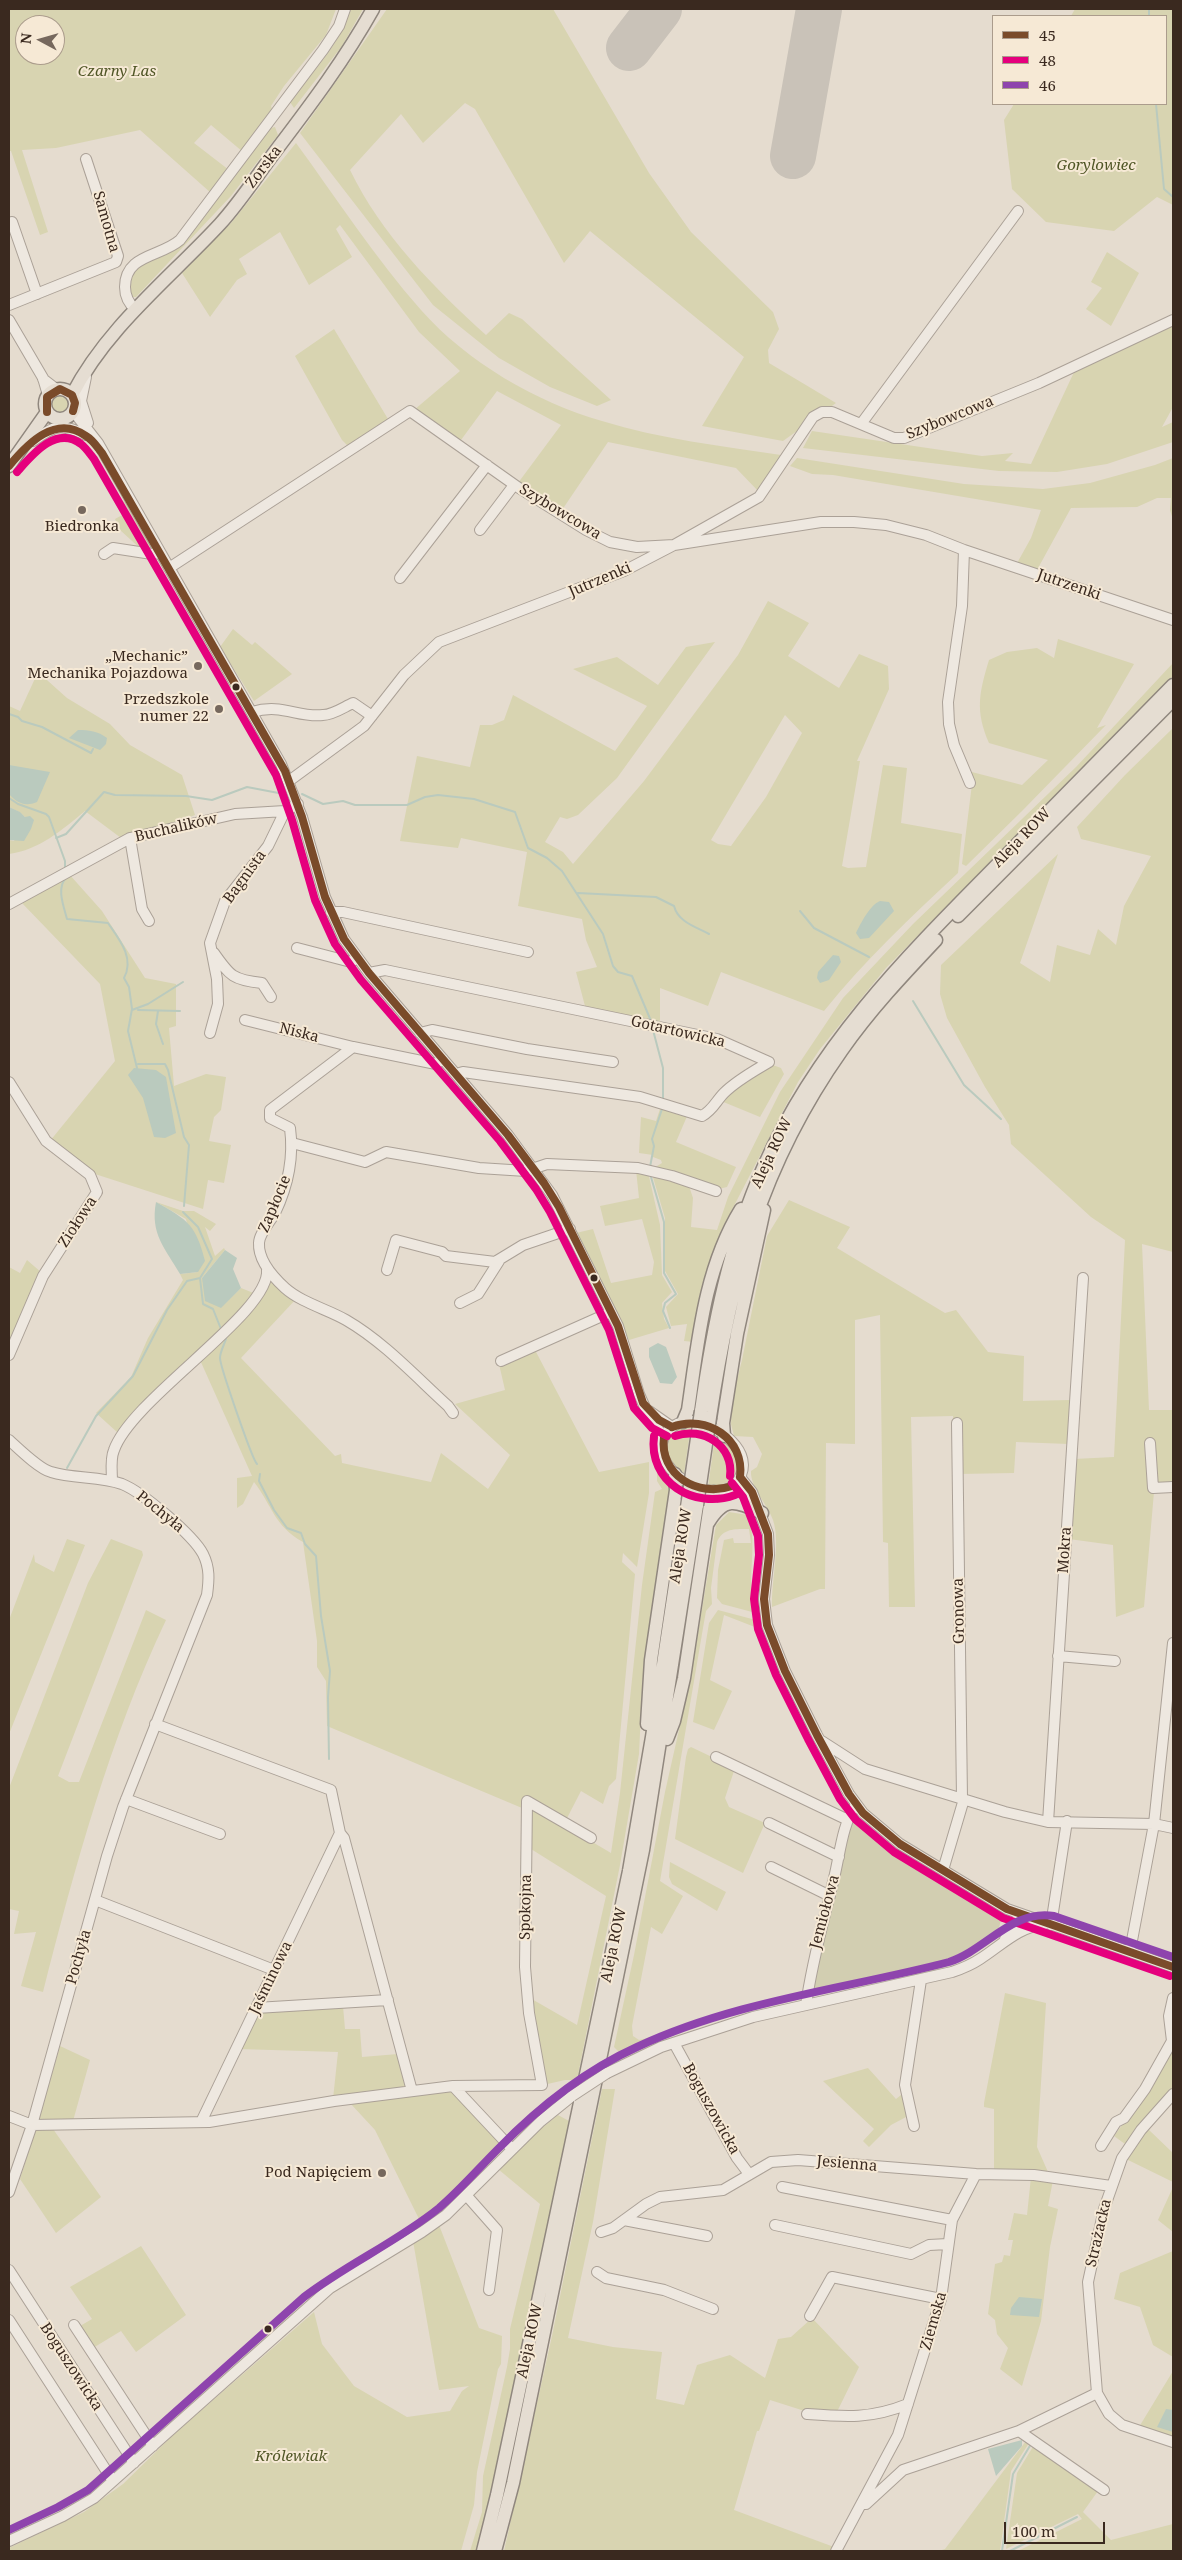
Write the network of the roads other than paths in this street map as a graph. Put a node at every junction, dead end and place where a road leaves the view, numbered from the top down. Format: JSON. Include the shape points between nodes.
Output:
{"nodes":[{"id":1,"x":345,"y":9,"type":"edge"},
{"id":2,"x":373,"y":9,"type":"edge"},
{"id":3,"x":86,"y":159,"type":"dead end"},
{"id":4,"x":1018,"y":212,"type":"dead end"},
{"id":5,"x":12,"y":222,"type":"dead end"},
{"id":6,"x":37,"y":294,"type":"junction"},
{"id":7,"x":9,"y":306,"type":"edge"},
{"id":8,"x":136,"y":310,"type":"junction"},
{"id":9,"x":9,"y":320,"type":"edge"},
{"id":10,"x":1173,"y":320,"type":"edge"},
{"id":11,"x":114,"y":335,"type":"junction"},
{"id":12,"x":92,"y":362,"type":"junction"},
{"id":13,"x":60,"y":392,"type":"junction"},
{"id":14,"x":60,"y":415,"type":"junction"},
{"id":15,"x":861,"y":424,"type":"junction"},
{"id":16,"x":90,"y":435,"type":"junction"},
{"id":17,"x":33,"y":441,"type":"junction"},
{"id":18,"x":12,"y":462,"type":"edge"},
{"id":19,"x":487,"y":465,"type":"junction"},
{"id":20,"x":514,"y":485,"type":"junction"},
{"id":21,"x":480,"y":530,"type":"dead end"},
{"id":22,"x":674,"y":545,"type":"junction"},
{"id":23,"x":964,"y":550,"type":"junction"},
{"id":24,"x":160,"y":553,"type":"junction"},
{"id":25,"x":104,"y":554,"type":"dead end"},
{"id":26,"x":169,"y":568,"type":"junction"},
{"id":27,"x":400,"y":578,"type":"dead end"},
{"id":28,"x":1173,"y":620,"type":"edge"},
{"id":29,"x":1173,"y":685,"type":"edge"},
{"id":30,"x":1173,"y":700,"type":"edge"},
{"id":31,"x":252,"y":712,"type":"junction"},
{"id":32,"x":372,"y":716,"type":"junction"},
{"id":33,"x":290,"y":781,"type":"junction"},
{"id":34,"x":970,"y":783,"type":"dead end"},
{"id":35,"x":298,"y":804,"type":"junction"},
{"id":36,"x":285,"y":810,"type":"junction"},
{"id":37,"x":130,"y":838,"type":"junction"},
{"id":38,"x":9,"y":904,"type":"edge"},
{"id":39,"x":331,"y":912,"type":"junction"},
{"id":40,"x":149,"y":920,"type":"dead end"},
{"id":41,"x":297,"y":948,"type":"dead end"},
{"id":42,"x":212,"y":950,"type":"junction"},
{"id":43,"x":528,"y":952,"type":"dead end"},
{"id":44,"x":357,"y":958,"type":"junction"},
{"id":45,"x":369,"y":973,"type":"junction"},
{"id":46,"x":271,"y":996,"type":"dead end"},
{"id":47,"x":245,"y":1020,"type":"dead end"},
{"id":48,"x":210,"y":1033,"type":"dead end"},
{"id":49,"x":420,"y":1033,"type":"junction"},
{"id":50,"x":353,"y":1047,"type":"junction"},
{"id":51,"x":443,"y":1060,"type":"junction"},
{"id":52,"x":613,"y":1062,"type":"dead end"},
{"id":53,"x":456,"y":1074,"type":"junction"},
{"id":54,"x":9,"y":1082,"type":"edge"},
{"id":55,"x":292,"y":1143,"type":"junction"},
{"id":56,"x":533,"y":1168,"type":"junction"},
{"id":57,"x":770,"y":1179,"type":"junction"},
{"id":58,"x":757,"y":1184,"type":"junction"},
{"id":59,"x":716,"y":1190,"type":"dead end"},
{"id":60,"x":570,"y":1229,"type":"junction"},
{"id":61,"x":500,"y":1261,"type":"junction"},
{"id":62,"x":267,"y":1269,"type":"junction"},
{"id":63,"x":387,"y":1270,"type":"dead end"},
{"id":64,"x":1083,"y":1278,"type":"dead end"},
{"id":65,"x":460,"y":1303,"type":"dead end"},
{"id":66,"x":611,"y":1312,"type":"junction"},
{"id":67,"x":9,"y":1355,"type":"edge"},
{"id":68,"x":501,"y":1361,"type":"dead end"},
{"id":69,"x":645,"y":1407,"type":"junction"},
{"id":70,"x":453,"y":1413,"type":"dead end"},
{"id":71,"x":705,"y":1414,"type":"junction"},
{"id":72,"x":957,"y":1423,"type":"dead end"},
{"id":73,"x":677,"y":1424,"type":"junction"},
{"id":74,"x":724,"y":1436,"type":"junction"},
{"id":75,"x":664,"y":1437,"type":"junction"},
{"id":76,"x":9,"y":1440,"type":"edge"},
{"id":77,"x":1150,"y":1443,"type":"dead end"},
{"id":78,"x":676,"y":1474,"type":"junction"},
{"id":79,"x":740,"y":1476,"type":"junction"},
{"id":80,"x":112,"y":1481,"type":"junction"},
{"id":81,"x":732,"y":1486,"type":"junction"},
{"id":82,"x":1173,"y":1487,"type":"edge"},
{"id":83,"x":714,"y":1492,"type":"junction"},
{"id":84,"x":760,"y":1509,"type":"junction"},
{"id":85,"x":707,"y":1525,"type":"junction"},
{"id":86,"x":1173,"y":1644,"type":"edge"},
{"id":87,"x":1058,"y":1656,"type":"junction"},
{"id":88,"x":1115,"y":1661,"type":"dead end"},
{"id":89,"x":155,"y":1724,"type":"junction"},
{"id":90,"x":819,"y":1739,"type":"junction"},
{"id":91,"x":716,"y":1757,"type":"dead end"},
{"id":92,"x":653,"y":1765,"type":"junction"},
{"id":93,"x":126,"y":1799,"type":"junction"},
{"id":94,"x":963,"y":1799,"type":"junction"},
{"id":95,"x":856,"y":1804,"type":"junction"},
{"id":96,"x":848,"y":1820,"type":"junction"},
{"id":97,"x":1068,"y":1821,"type":"junction"},
{"id":98,"x":1048,"y":1822,"type":"junction"},
{"id":99,"x":769,"y":1823,"type":"dead end"},
{"id":100,"x":1154,"y":1824,"type":"junction"},
{"id":101,"x":1173,"y":1828,"type":"edge"},
{"id":102,"x":340,"y":1833,"type":"junction"},
{"id":103,"x":220,"y":1834,"type":"dead end"},
{"id":104,"x":591,"y":1838,"type":"dead end"},
{"id":105,"x":839,"y":1857,"type":"junction"},
{"id":106,"x":771,"y":1867,"type":"dead end"},
{"id":107,"x":943,"y":1870,"type":"junction"},
{"id":108,"x":830,"y":1896,"type":"junction"},
{"id":109,"x":95,"y":1900,"type":"junction"},
{"id":110,"x":1023,"y":1915,"type":"junction"},
{"id":111,"x":1050,"y":1924,"type":"junction"},
{"id":112,"x":1021,"y":1930,"type":"junction"},
{"id":113,"x":1006,"y":1939,"type":"junction"},
{"id":114,"x":1130,"y":1951,"type":"junction"},
{"id":115,"x":1173,"y":1967,"type":"edge"},
{"id":116,"x":274,"y":1970,"type":"junction"},
{"id":117,"x":921,"y":1980,"type":"junction"},
{"id":118,"x":1173,"y":1998,"type":"edge"},
{"id":119,"x":388,"y":2000,"type":"junction"},
{"id":120,"x":806,"y":2005,"type":"junction"},
{"id":121,"x":256,"y":2008,"type":"junction"},
{"id":122,"x":674,"y":2043,"type":"junction"},
{"id":123,"x":453,"y":2086,"type":"junction"},
{"id":124,"x":412,"y":2091,"type":"junction"},
{"id":125,"x":1173,"y":2094,"type":"edge"},
{"id":126,"x":9,"y":2116,"type":"edge"},
{"id":127,"x":201,"y":2122,"type":"junction"},
{"id":128,"x":32,"y":2124,"type":"junction"},
{"id":129,"x":914,"y":2126,"type":"dead end"},
{"id":130,"x":1101,"y":2146,"type":"dead end"},
{"id":131,"x":512,"y":2149,"type":"junction"},
{"id":132,"x":749,"y":2174,"type":"junction"},
{"id":133,"x":976,"y":2174,"type":"junction"},
{"id":134,"x":1111,"y":2186,"type":"junction"},
{"id":135,"x":782,"y":2187,"type":"dead end"},
{"id":136,"x":9,"y":2192,"type":"edge"},
{"id":137,"x":467,"y":2196,"type":"junction"},
{"id":138,"x":624,"y":2220,"type":"junction"},
{"id":139,"x":952,"y":2220,"type":"junction"},
{"id":140,"x":775,"y":2225,"type":"dead end"},
{"id":141,"x":601,"y":2232,"type":"dead end"},
{"id":142,"x":706,"y":2236,"type":"dead end"},
{"id":143,"x":948,"y":2244,"type":"junction"},
{"id":144,"x":9,"y":2270,"type":"edge"},
{"id":145,"x":597,"y":2272,"type":"dead end"},
{"id":146,"x":489,"y":2290,"type":"dead end"},
{"id":147,"x":941,"y":2299,"type":"junction"},
{"id":148,"x":713,"y":2308,"type":"dead end"},
{"id":149,"x":810,"y":2316,"type":"dead end"},
{"id":150,"x":9,"y":2320,"type":"edge"},
{"id":151,"x":74,"y":2325,"type":"dead end"},
{"id":152,"x":1097,"y":2393,"type":"junction"},
{"id":153,"x":908,"y":2404,"type":"junction"},
{"id":154,"x":807,"y":2414,"type":"dead end"},
{"id":155,"x":1018,"y":2431,"type":"junction"},
{"id":156,"x":1173,"y":2442,"type":"edge"},
{"id":157,"x":153,"y":2446,"type":"junction"},
{"id":158,"x":134,"y":2463,"type":"junction"},
{"id":159,"x":883,"y":2467,"type":"junction"},
{"id":160,"x":896,"y":2475,"type":"junction"},
{"id":161,"x":114,"y":2481,"type":"junction"},
{"id":162,"x":1104,"y":2490,"type":"dead end"},
{"id":163,"x":859,"y":2511,"type":"junction"},
{"id":164,"x":9,"y":2541,"type":"edge"},
{"id":165,"x":483,"y":2551,"type":"edge"},
{"id":166,"x":495,"y":2551,"type":"edge"},
{"id":167,"x":836,"y":2551,"type":"edge"}],
"edges":[{"from":1,"to":8,"type":"street","name":"Żorska","via":[[335,34],[180,240],[170,248],[142,258],[130,268],[125,292]]},
{"from":2,"to":8,"type":"main road","name":"Żorska","via":[[340,65],[221,223]]},
{"from":3,"to":6,"type":"street","name":"Samotna","via":[[118,256],[116,262]]},
{"from":4,"to":15,"type":"street"},
{"from":5,"to":6,"type":"street"},
{"from":6,"to":7,"type":"street","name":"Samotna"},
{"from":8,"to":11,"type":"main road","name":"Żorska"},
{"from":9,"to":13,"type":"street","via":[[43,378]]},
{"from":10,"to":15,"type":"street","name":"Szybowcowa","via":[[1039,383],[904,438],[894,438]]},
{"from":11,"to":12,"type":"main road","name":"Żorska"},
{"from":11,"to":13,"type":"main road","name":"Żorska"},
{"from":12,"to":13,"type":"main road","name":"Żorska"},
{"from":12,"to":16,"type":"street","via":[[81,401]]},
{"from":13,"to":14,"type":"main road","via":[[75,403]]},
{"from":13,"to":14,"type":"main road","via":[[45,402]]},
{"from":14,"to":16,"type":"street"},
{"from":14,"to":17,"type":"main road"},
{"from":14,"to":18,"type":"main road"},
{"from":15,"to":22,"type":"street","name":"Szybowcowa","via":[[832,412],[822,412],[814,417],[759,497]]},
{"from":16,"to":17,"type":"street","via":[[59,426]]},
{"from":16,"to":24,"type":"street"},
{"from":17,"to":18,"type":"main road"},
{"from":19,"to":20,"type":"street","name":"Szybowcowa"},
{"from":19,"to":26,"type":"street","name":"Szybowcowa","via":[[410,411]]},
{"from":19,"to":27,"type":"street"},
{"from":20,"to":21,"type":"street"},
{"from":20,"to":22,"type":"street","name":"Szybowcowa","via":[[610,542],[637,547]]},
{"from":22,"to":23,"type":"street","name":"Jutrzenki","via":[[812,523],[854,522],[886,525],[926,535]]},
{"from":22,"to":32,"type":"street","name":"Jutrzenki","via":[[616,574],[440,642],[404,675]]},
{"from":23,"to":28,"type":"street","name":"Jutrzenki"},
{"from":23,"to":34,"type":"street","via":[[962,606],[948,702],[954,745]]},
{"from":24,"to":25,"type":"street","via":[[112,548]]},
{"from":24,"to":26,"type":"street"},
{"from":26,"to":31,"type":"street"},
{"from":29,"to":58,"type":"main road","name":"Aleja ROW","via":[[880,987],[834,1043],[808,1084],[783,1127]]},
{"from":30,"to":57,"type":"main road","name":"Aleja ROW","via":[[943,931],[864,1021],[814,1092]]},
{"from":31,"to":32,"type":"street","via":[[284,708],[324,716],[353,703]]},
{"from":31,"to":33,"type":"street"},
{"from":32,"to":33,"type":"street","name":"Jutrzenki","via":[[364,726]]},
{"from":33,"to":35,"type":"street"},
{"from":35,"to":36,"type":"street","name":"Buchalików"},
{"from":35,"to":39,"type":"street"},
{"from":36,"to":37,"type":"street","name":"Buchalików","via":[[235,814]]},
{"from":36,"to":42,"type":"street","name":"Bagnista","via":[[268,846],[225,901],[210,943]]},
{"from":37,"to":38,"type":"street","name":"Buchalików"},
{"from":37,"to":40,"type":"street","via":[[142,909]]},
{"from":39,"to":43,"type":"street"},
{"from":39,"to":44,"type":"street"},
{"from":41,"to":44,"type":"street","via":[[351,962]]},
{"from":42,"to":46,"type":"street","via":[[229,974],[247,982],[262,983]]},
{"from":42,"to":48,"type":"street","name":"Bagnista","via":[[218,1004]]},
{"from":44,"to":45,"type":"street"},
{"from":45,"to":49,"type":"street"},
{"from":45,"to":53,"type":"street","name":"Gotartowicka","via":[[385,970],[717,1039],[770,1062],[743,1077],[722,1094],[710,1112],[702,1116],[640,1097],[463,1072]]},
{"from":47,"to":50,"type":"street","name":"Niska"},
{"from":49,"to":51,"type":"street"},
{"from":49,"to":52,"type":"street","via":[[432,1030],[527,1050]]},
{"from":50,"to":51,"type":"street","via":[[436,1064]]},
{"from":50,"to":55,"type":"street","via":[[270,1110],[270,1118],[290,1128]]},
{"from":51,"to":53,"type":"street"},
{"from":53,"to":56,"type":"street"},
{"from":54,"to":67,"type":"street","name":"Ziołowa","via":[[46,1141],[90,1175],[98,1192],[44,1276]]},
{"from":55,"to":56,"type":"street","via":[[365,1162],[386,1152],[479,1168],[526,1171]]},
{"from":55,"to":62,"type":"street","name":"Zapłocie","via":[[290,1175],[275,1213],[259,1241],[260,1254]]},
{"from":56,"to":59,"type":"street","via":[[547,1164],[638,1168]]},
{"from":56,"to":60,"type":"street"},
{"from":57,"to":71,"type":"main road","name":"Aleja ROW","via":[[736,1277]]},
{"from":57,"to":74,"type":"main road","via":[[737,1334],[722,1423]]},
{"from":58,"to":71,"type":"main road","name":"Aleja ROW","via":[[725,1280]]},
{"from":58,"to":73,"type":"main road","via":[[731,1225],[714,1269],[704,1308],[688,1410]]},
{"from":60,"to":61,"type":"street","via":[[523,1245]]},
{"from":60,"to":66,"type":"street"},
{"from":61,"to":63,"type":"street","via":[[456,1258],[396,1240]]},
{"from":61,"to":65,"type":"street","via":[[478,1294]]},
{"from":62,"to":70,"type":"street","name":"Zapłocie","via":[[287,1289],[346,1320],[373,1339]]},
{"from":62,"to":80,"type":"street","via":[[268,1278],[261,1293],[232,1325],[176,1376],[123,1434],[113,1452]]},
{"from":64,"to":87,"type":"street","name":"Mokra"},
{"from":66,"to":68,"type":"street"},
{"from":66,"to":69,"type":"street","via":[[623,1338]]},
{"from":69,"to":73,"type":"street","via":[[659,1420]]},
{"from":69,"to":75,"type":"street"},
{"from":71,"to":92,"type":"main road","name":"Aleja ROW","bridge":true},
{"from":72,"to":94,"type":"street","name":"Gronowa"},
{"from":73,"to":74,"type":"street","via":[[696,1422]]},
{"from":73,"to":75,"type":"street"},
{"from":74,"to":79,"type":"street","via":[[740,1451],[743,1463]]},
{"from":75,"to":78,"type":"street","via":[[663,1458],[666,1466]]},
{"from":76,"to":80,"type":"street","via":[[49,1472]]},
{"from":77,"to":82,"type":"street","via":[[1152,1488]]},
{"from":78,"to":83,"type":"street","via":[[703,1490]]},
{"from":78,"to":92,"type":"main road","via":[[647,1700]]},
{"from":79,"to":81,"type":"street"},
{"from":79,"to":84,"type":"street"},
{"from":80,"to":89,"type":"street","name":"Pochyła","via":[[149,1500],[187,1535],[202,1553],[210,1574],[207,1595]]},
{"from":81,"to":83,"type":"street"},
{"from":81,"to":84,"type":"street"},
{"from":83,"to":85,"type":"main road"},
{"from":84,"to":85,"type":"main road","via":[[730,1503],[718,1509]]},
{"from":84,"to":90,"type":"street","via":[[769,1540],[764,1599],[766,1621],[785,1671]]},
{"from":85,"to":92,"type":"main road","via":[[681,1694],[674,1721]]},
{"from":86,"to":100,"type":"street"},
{"from":87,"to":88,"type":"street"},
{"from":87,"to":98,"type":"street","name":"Mokra"},
{"from":89,"to":93,"type":"street","name":"Pochyła"},
{"from":89,"to":102,"type":"street","via":[[327,1788],[333,1793]]},
{"from":90,"to":94,"type":"street","via":[[865,1768]]},
{"from":90,"to":95,"type":"street"},
{"from":91,"to":96,"type":"street"},
{"from":92,"to":165,"type":"main road","name":"Aleja ROW"},
{"from":92,"to":166,"type":"main road","name":"Aleja ROW","via":[[625,1942],[513,2483]]},
{"from":93,"to":103,"type":"street"},
{"from":93,"to":109,"type":"street","name":"Pochyła"},
{"from":94,"to":98,"type":"street"},
{"from":94,"to":107,"type":"street","name":"Gronowa"},
{"from":95,"to":96,"type":"street","name":"Jemiołowa"},
{"from":95,"to":107,"type":"street","via":[[888,1836]]},
{"from":96,"to":105,"type":"street","name":"Jemiołowa"},
{"from":97,"to":98,"type":"street"},
{"from":97,"to":100,"type":"street"},
{"from":97,"to":111,"type":"street"},
{"from":99,"to":105,"type":"street"},
{"from":100,"to":101,"type":"street"},
{"from":100,"to":114,"type":"street"},
{"from":102,"to":116,"type":"street","name":"Jaśminowa"},
{"from":102,"to":119,"type":"street"},
{"from":104,"to":123,"type":"street","name":"Spokojna","via":[[527,1801],[525,1967],[530,2022],[542,2085]]},
{"from":105,"to":108,"type":"street","name":"Jemiołowa"},
{"from":106,"to":108,"type":"street"},
{"from":107,"to":110,"type":"street","via":[[1003,1907]]},
{"from":108,"to":120,"type":"street","name":"Jemiołowa","via":[[819,1931]]},
{"from":109,"to":116,"type":"street"},
{"from":109,"to":128,"type":"street","name":"Pochyła"},
{"from":110,"to":111,"type":"street"},
{"from":110,"to":112,"type":"street"},
{"from":110,"to":113,"type":"street"},
{"from":111,"to":112,"type":"street"},
{"from":111,"to":114,"type":"street"},
{"from":112,"to":113,"type":"street"},
{"from":113,"to":117,"type":"street","via":[[967,1966]]},
{"from":114,"to":115,"type":"street"},
{"from":116,"to":121,"type":"street","name":"Jaśminowa"},
{"from":117,"to":120,"type":"street"},
{"from":117,"to":129,"type":"street","via":[[905,2085]]},
{"from":118,"to":130,"type":"street","via":[[1169,2016],[1172,2041],[1145,2089],[1124,2118],[1116,2122]]},
{"from":119,"to":121,"type":"street"},
{"from":119,"to":124,"type":"street"},
{"from":120,"to":122,"type":"street","via":[[753,2017]]},
{"from":121,"to":127,"type":"street","name":"Jaśminowa"},
{"from":122,"to":131,"type":"street","bridge":true,"via":[[607,2073],[572,2096]]},
{"from":122,"to":132,"type":"street","name":"Boguszowicka"},
{"from":123,"to":124,"type":"street"},
{"from":123,"to":131,"type":"street"},
{"from":124,"to":127,"type":"street"},
{"from":125,"to":134,"type":"street","name":"Strażacka","via":[[1141,2130],[1122,2158]]},
{"from":126,"to":128,"type":"street"},
{"from":127,"to":128,"type":"street"},
{"from":128,"to":136,"type":"street","name":"Pochyła"},
{"from":131,"to":137,"type":"street"},
{"from":132,"to":133,"type":"street","name":"Jesienna","via":[[771,2162],[798,2160]]},
{"from":132,"to":138,"type":"street","name":"Jesienna","via":[[743,2181],[723,2190],[660,2197]]},
{"from":133,"to":134,"type":"street","name":"Jesienna","via":[[1034,2175]]},
{"from":133,"to":139,"type":"street","name":"Ziemska"},
{"from":134,"to":152,"type":"street","name":"Strażacka","via":[[1088,2282]]},
{"from":135,"to":139,"type":"street"},
{"from":137,"to":146,"type":"street","via":[[497,2230]]},
{"from":137,"to":157,"type":"street","via":[[430,2227],[330,2288]]},
{"from":138,"to":141,"type":"street","name":"Jesienna"},
{"from":138,"to":142,"type":"street"},
{"from":139,"to":143,"type":"street","name":"Ziemska"},
{"from":140,"to":143,"type":"street","via":[[912,2254],[929,2245]]},
{"from":143,"to":147,"type":"street","name":"Ziemska"},
{"from":144,"to":158,"type":"street","name":"Boguszowicka"},
{"from":145,"to":148,"type":"street","via":[[606,2278],[664,2290]]},
{"from":147,"to":149,"type":"street","via":[[832,2277]]},
{"from":147,"to":153,"type":"street","name":"Ziemska"},
{"from":150,"to":161,"type":"street","name":"Boguszowicka"},
{"from":151,"to":157,"type":"street","name":"Boguszowicka"},
{"from":152,"to":155,"type":"street"},
{"from":152,"to":156,"type":"street","name":"Strażacka","via":[[1109,2414],[1122,2425]]},
{"from":153,"to":154,"type":"street","via":[[864,2417]]},
{"from":153,"to":159,"type":"street","name":"Ziemska"},
{"from":155,"to":160,"type":"street"},
{"from":155,"to":162,"type":"street"},
{"from":157,"to":158,"type":"street"},
{"from":158,"to":161,"type":"street"},
{"from":159,"to":160,"type":"street"},
{"from":159,"to":163,"type":"street","name":"Ziemska"},
{"from":160,"to":163,"type":"street","name":"Ziemska"},
{"from":161,"to":164,"type":"street","via":[[94,2498],[63,2516]]},
{"from":163,"to":167,"type":"street","name":"Ziemska"}]}
